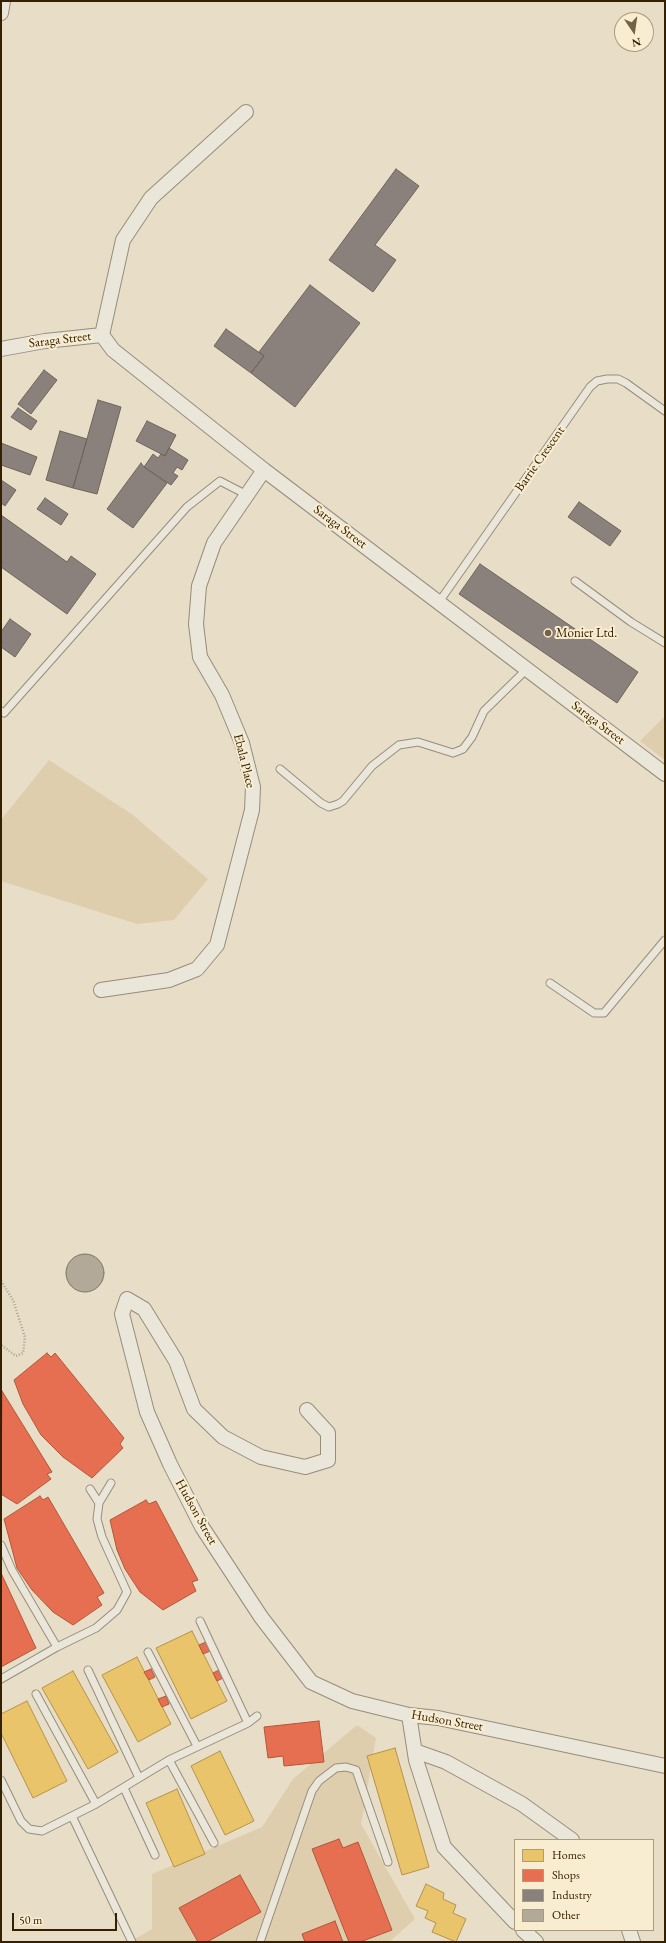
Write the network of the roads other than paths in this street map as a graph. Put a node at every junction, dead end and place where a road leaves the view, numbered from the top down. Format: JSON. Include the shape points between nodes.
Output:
{"nodes":[{"id":1,"x":3,"y":1,"type":"edge"},
{"id":2,"x":1,"y":13,"type":"edge"},
{"id":3,"x":246,"y":112,"type":"dead end"},
{"id":4,"x":102,"y":335,"type":"junction"},
{"id":5,"x":1,"y":349,"type":"edge"},
{"id":6,"x":665,"y":411,"type":"edge"},
{"id":7,"x":264,"y":470,"type":"junction"},
{"id":8,"x":247,"y":495,"type":"junction"},
{"id":9,"x":575,"y":581,"type":"dead end"},
{"id":10,"x":439,"y":602,"type":"junction"},
{"id":11,"x":665,"y":643,"type":"edge"},
{"id":12,"x":527,"y":669,"type":"junction"},
{"id":13,"x":1,"y":711,"type":"edge"},
{"id":14,"x":280,"y":769,"type":"dead end"},
{"id":15,"x":665,"y":774,"type":"edge"},
{"id":16,"x":665,"y":940,"type":"edge"},
{"id":17,"x":550,"y":983,"type":"dead end"},
{"id":18,"x":101,"y":990,"type":"dead end"},
{"id":19,"x":307,"y":1410,"type":"dead end"},
{"id":20,"x":111,"y":1483,"type":"dead end"},
{"id":21,"x":90,"y":1489,"type":"dead end"},
{"id":22,"x":99,"y":1503,"type":"junction"},
{"id":23,"x":1,"y":1545,"type":"edge"},
{"id":24,"x":200,"y":1621,"type":"dead end"},
{"id":25,"x":57,"y":1647,"type":"junction"},
{"id":26,"x":148,"y":1652,"type":"dead end"},
{"id":27,"x":88,"y":1670,"type":"dead end"},
{"id":28,"x":1,"y":1679,"type":"edge"},
{"id":29,"x":36,"y":1694,"type":"dead end"},
{"id":30,"x":409,"y":1715,"type":"junction"},
{"id":31,"x":257,"y":1716,"type":"dead end"},
{"id":32,"x":248,"y":1723,"type":"junction"},
{"id":33,"x":197,"y":1746,"type":"junction"},
{"id":34,"x":415,"y":1751,"type":"junction"},
{"id":35,"x":169,"y":1760,"type":"junction"},
{"id":36,"x":665,"y":1766,"type":"edge"},
{"id":37,"x":139,"y":1778,"type":"junction"},
{"id":38,"x":1,"y":1780,"type":"edge"},
{"id":39,"x":124,"y":1788,"type":"junction"},
{"id":40,"x":96,"y":1804,"type":"junction"},
{"id":41,"x":72,"y":1816,"type":"junction"},
{"id":42,"x":571,"y":1839,"type":"edge"},
{"id":43,"x":214,"y":1843,"type":"dead end"},
{"id":44,"x":155,"y":1855,"type":"dead end"},
{"id":45,"x":388,"y":1862,"type":"dead end"},
{"id":46,"x":514,"y":1921,"type":"edge"},
{"id":47,"x":524,"y":1931,"type":"edge"},
{"id":48,"x":629,"y":1931,"type":"edge"},
{"id":49,"x":132,"y":1942,"type":"edge"},
{"id":50,"x":260,"y":1942,"type":"edge"},
{"id":51,"x":536,"y":1942,"type":"edge"},
{"id":52,"x":633,"y":1942,"type":"edge"}],
"edges":[{"from":1,"to":2,"type":"street"},
{"from":3,"to":4,"type":"street","via":[[151,198],[123,240]]},
{"from":4,"to":5,"type":"street","name":"Saraga Street"},
{"from":4,"to":7,"type":"street","name":"Saraga Street","via":[[113,350]]},
{"from":6,"to":10,"type":"lane","name":"Barrie Crescent","via":[[626,382],[613,379],[597,381],[590,387]]},
{"from":7,"to":8,"type":"street","name":"Ebala Place"},
{"from":7,"to":10,"type":"street","name":"Saraga Street"},
{"from":8,"to":13,"type":"lane","via":[[220,481],[187,507],[4,713]]},
{"from":8,"to":18,"type":"street","name":"Ebala Place","via":[[214,543],[199,586],[196,624],[200,657],[222,695],[242,743],[253,787],[252,810],[217,945],[197,969],[169,980]]},
{"from":9,"to":11,"type":"lane"},
{"from":10,"to":12,"type":"street","name":"Saraga Street"},
{"from":12,"to":14,"type":"lane","via":[[484,711],[472,737],[463,749],[453,753],[418,742],[399,745],[372,766],[338,804],[329,807],[321,803]]},
{"from":12,"to":15,"type":"street","name":"Saraga Street"},
{"from":16,"to":17,"type":"lane","via":[[604,1013],[594,1013]]},
{"from":19,"to":30,"type":"street","name":"Hudson Street","via":[[328,1433],[328,1460],[305,1467],[261,1457],[223,1437],[194,1409],[176,1361],[144,1309],[127,1299],[122,1314],[147,1412],[202,1527],[261,1617],[311,1682],[352,1701]]},
{"from":20,"to":22,"type":"lane"},
{"from":21,"to":22,"type":"lane"},
{"from":22,"to":25,"type":"lane","via":[[97,1519],[102,1537],[127,1592],[117,1610],[96,1628]]},
{"from":23,"to":25,"type":"lane","via":[[12,1570]]},
{"from":24,"to":32,"type":"lane"},
{"from":25,"to":28,"type":"lane"},
{"from":26,"to":33,"type":"lane"},
{"from":27,"to":37,"type":"lane"},
{"from":29,"to":40,"type":"lane"},
{"from":30,"to":34,"type":"street"},
{"from":30,"to":36,"type":"street","name":"Hudson Street","via":[[438,1718]]},
{"from":31,"to":32,"type":"lane"},
{"from":32,"to":33,"type":"lane"},
{"from":33,"to":35,"type":"lane"},
{"from":34,"to":42,"type":"street","via":[[446,1762],[522,1804]]},
{"from":34,"to":46,"type":"street","via":[[444,1847]]},
{"from":35,"to":37,"type":"lane"},
{"from":35,"to":43,"type":"lane"},
{"from":37,"to":39,"type":"lane"},
{"from":38,"to":41,"type":"lane","via":[[21,1820],[29,1828],[42,1831]]},
{"from":39,"to":40,"type":"lane"},
{"from":39,"to":44,"type":"lane"},
{"from":40,"to":41,"type":"lane"},
{"from":41,"to":49,"type":"lane"},
{"from":45,"to":50,"type":"lane","via":[[356,1770],[336,1768],[319,1780],[312,1791]]},
{"from":47,"to":51,"type":"street"},
{"from":48,"to":52,"type":"street"}]}
